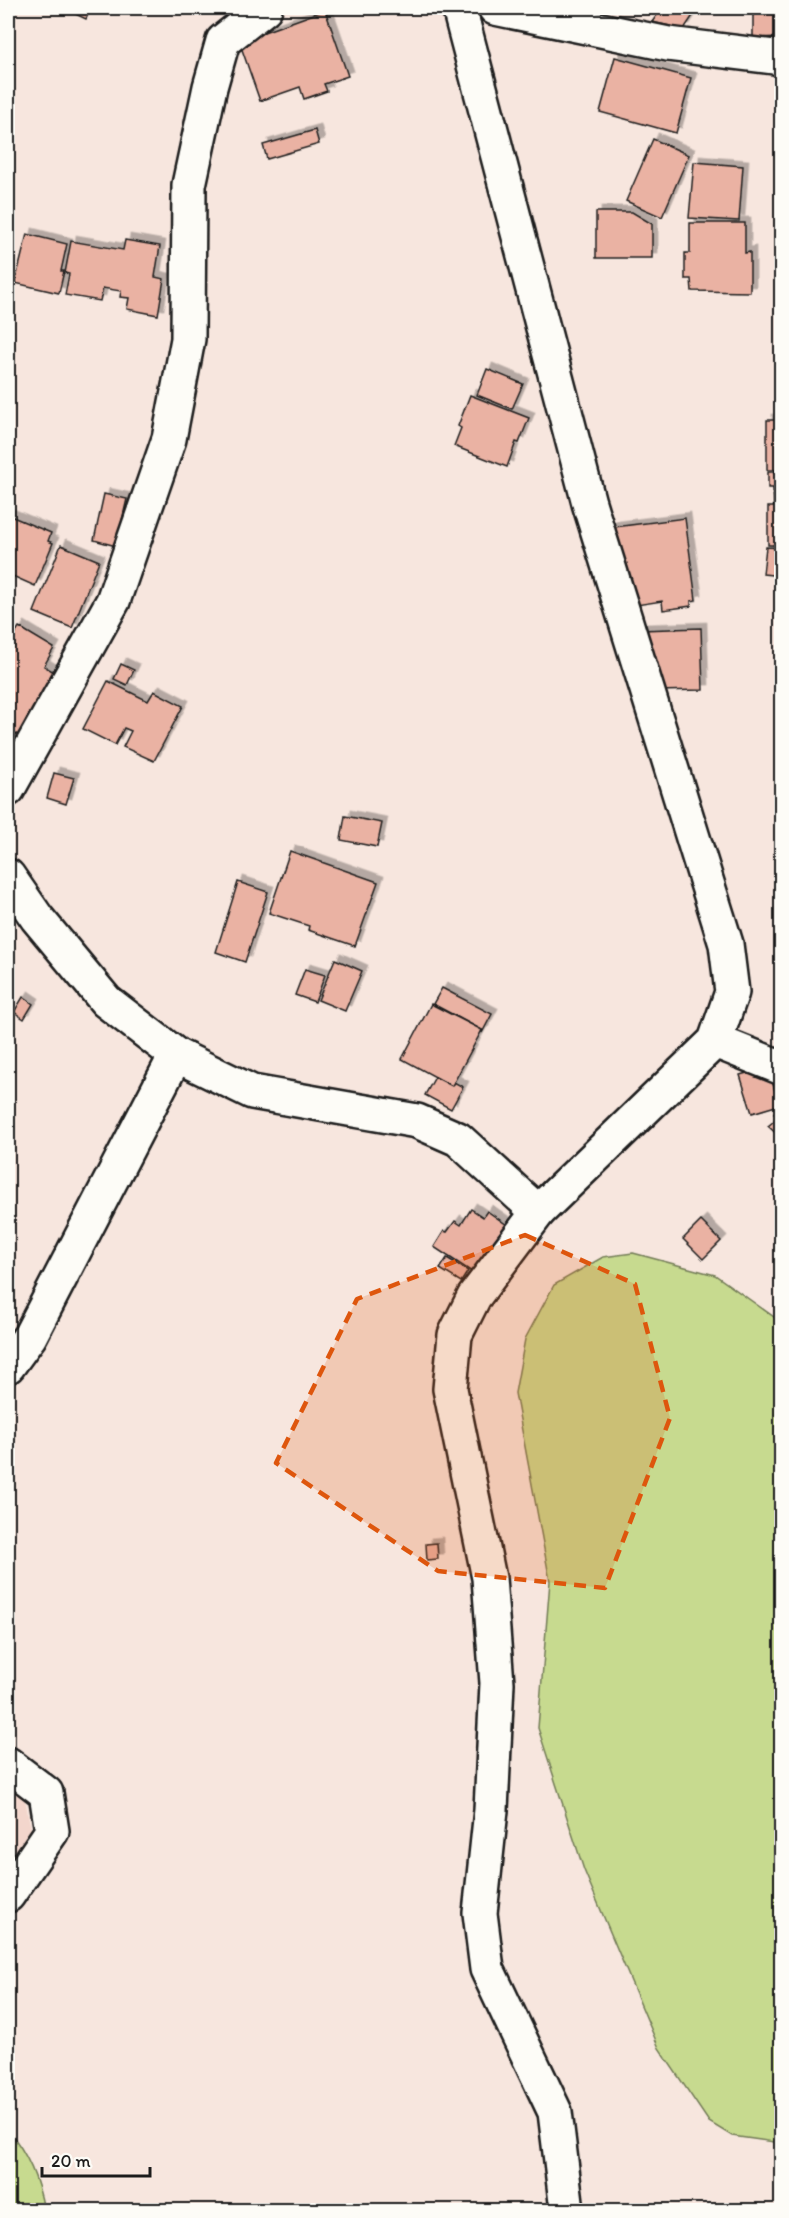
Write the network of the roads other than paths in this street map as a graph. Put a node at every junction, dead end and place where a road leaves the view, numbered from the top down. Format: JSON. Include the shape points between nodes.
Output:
{"nodes":[{"id":1,"x":265,"y":8,"type":"edge"},
{"id":2,"x":459,"y":8,"type":"edge"},
{"id":3,"x":495,"y":8,"type":"edge"},
{"id":4,"x":782,"y":58,"type":"edge"},
{"id":5,"x":8,"y":789,"type":"edge"},
{"id":6,"x":8,"y":876,"type":"edge"},
{"id":7,"x":715,"y":1041,"type":"junction"},
{"id":8,"x":176,"y":1055,"type":"junction"},
{"id":9,"x":782,"y":1068,"type":"edge"},
{"id":10,"x":538,"y":1212,"type":"junction"},
{"id":11,"x":8,"y":1366,"type":"edge"},
{"id":12,"x":8,"y":1764,"type":"edge"},
{"id":13,"x":8,"y":1895,"type":"edge"},
{"id":14,"x":567,"y":2211,"type":"edge"}],
"edges":[{"from":1,"to":5,"type":"street","via":[[223,41],[210,87],[189,185],[188,339],[170,439],[113,601]]},
{"from":2,"to":7,"type":"street","via":[[589,502],[726,944],[732,992]]},
{"from":3,"to":4,"type":"street","via":[[668,44]]},
{"from":6,"to":8,"type":"street","via":[[37,918],[106,1001]]},
{"from":7,"to":9,"type":"street"},
{"from":7,"to":10,"type":"street"},
{"from":8,"to":10,"type":"street","via":[[252,1092],[417,1121],[458,1138]]},
{"from":8,"to":11,"type":"street","via":[[30,1336]]},
{"from":10,"to":14,"type":"street","via":[[474,1297],[455,1335],[450,1389],[489,1578],[497,1683],[491,1810],[480,1913],[486,1969],[555,2112]]},
{"from":12,"to":13,"type":"street","via":[[46,1793],[52,1831]]}]}
